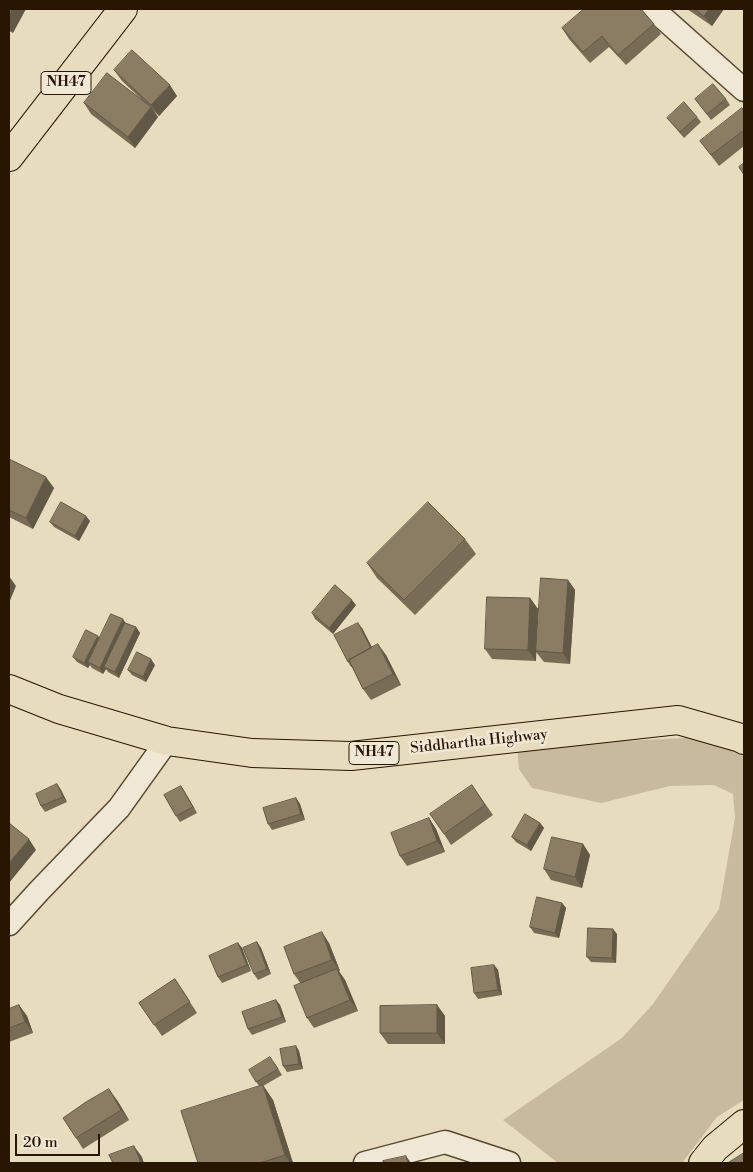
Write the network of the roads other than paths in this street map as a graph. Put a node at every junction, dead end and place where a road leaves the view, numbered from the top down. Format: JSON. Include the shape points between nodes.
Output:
{"nodes":[{"id":1,"x":123,"y":9,"type":"edge"},
{"id":2,"x":653,"y":9,"type":"edge"},
{"id":3,"x":744,"y":90,"type":"edge"},
{"id":4,"x":9,"y":157,"type":"edge"},
{"id":5,"x":9,"y":689,"type":"edge"},
{"id":6,"x":744,"y":740,"type":"edge"},
{"id":7,"x":167,"y":741,"type":"junction"},
{"id":8,"x":9,"y":924,"type":"edge"},
{"id":9,"x":744,"y":1124,"type":"edge"},
{"id":10,"x":365,"y":1163,"type":"edge"},
{"id":11,"x":509,"y":1163,"type":"edge"},
{"id":12,"x":703,"y":1163,"type":"edge"}],
"edges":[{"from":1,"to":4,"type":"highway","number":"NH47"},
{"from":2,"to":3,"type":"street"},
{"from":5,"to":7,"type":"highway","name":"Siddhartha Highway","number":"NH47","via":[[59,709]]},
{"from":6,"to":7,"type":"highway","name":"Siddhartha Highway","number":"NH47","via":[[678,720],[351,756],[252,753]]},
{"from":7,"to":8,"type":"street","via":[[119,808]]},
{"from":9,"to":12,"type":"highway","via":[[715,1148]]},
{"from":10,"to":11,"type":"street","via":[[445,1142]]}]}
